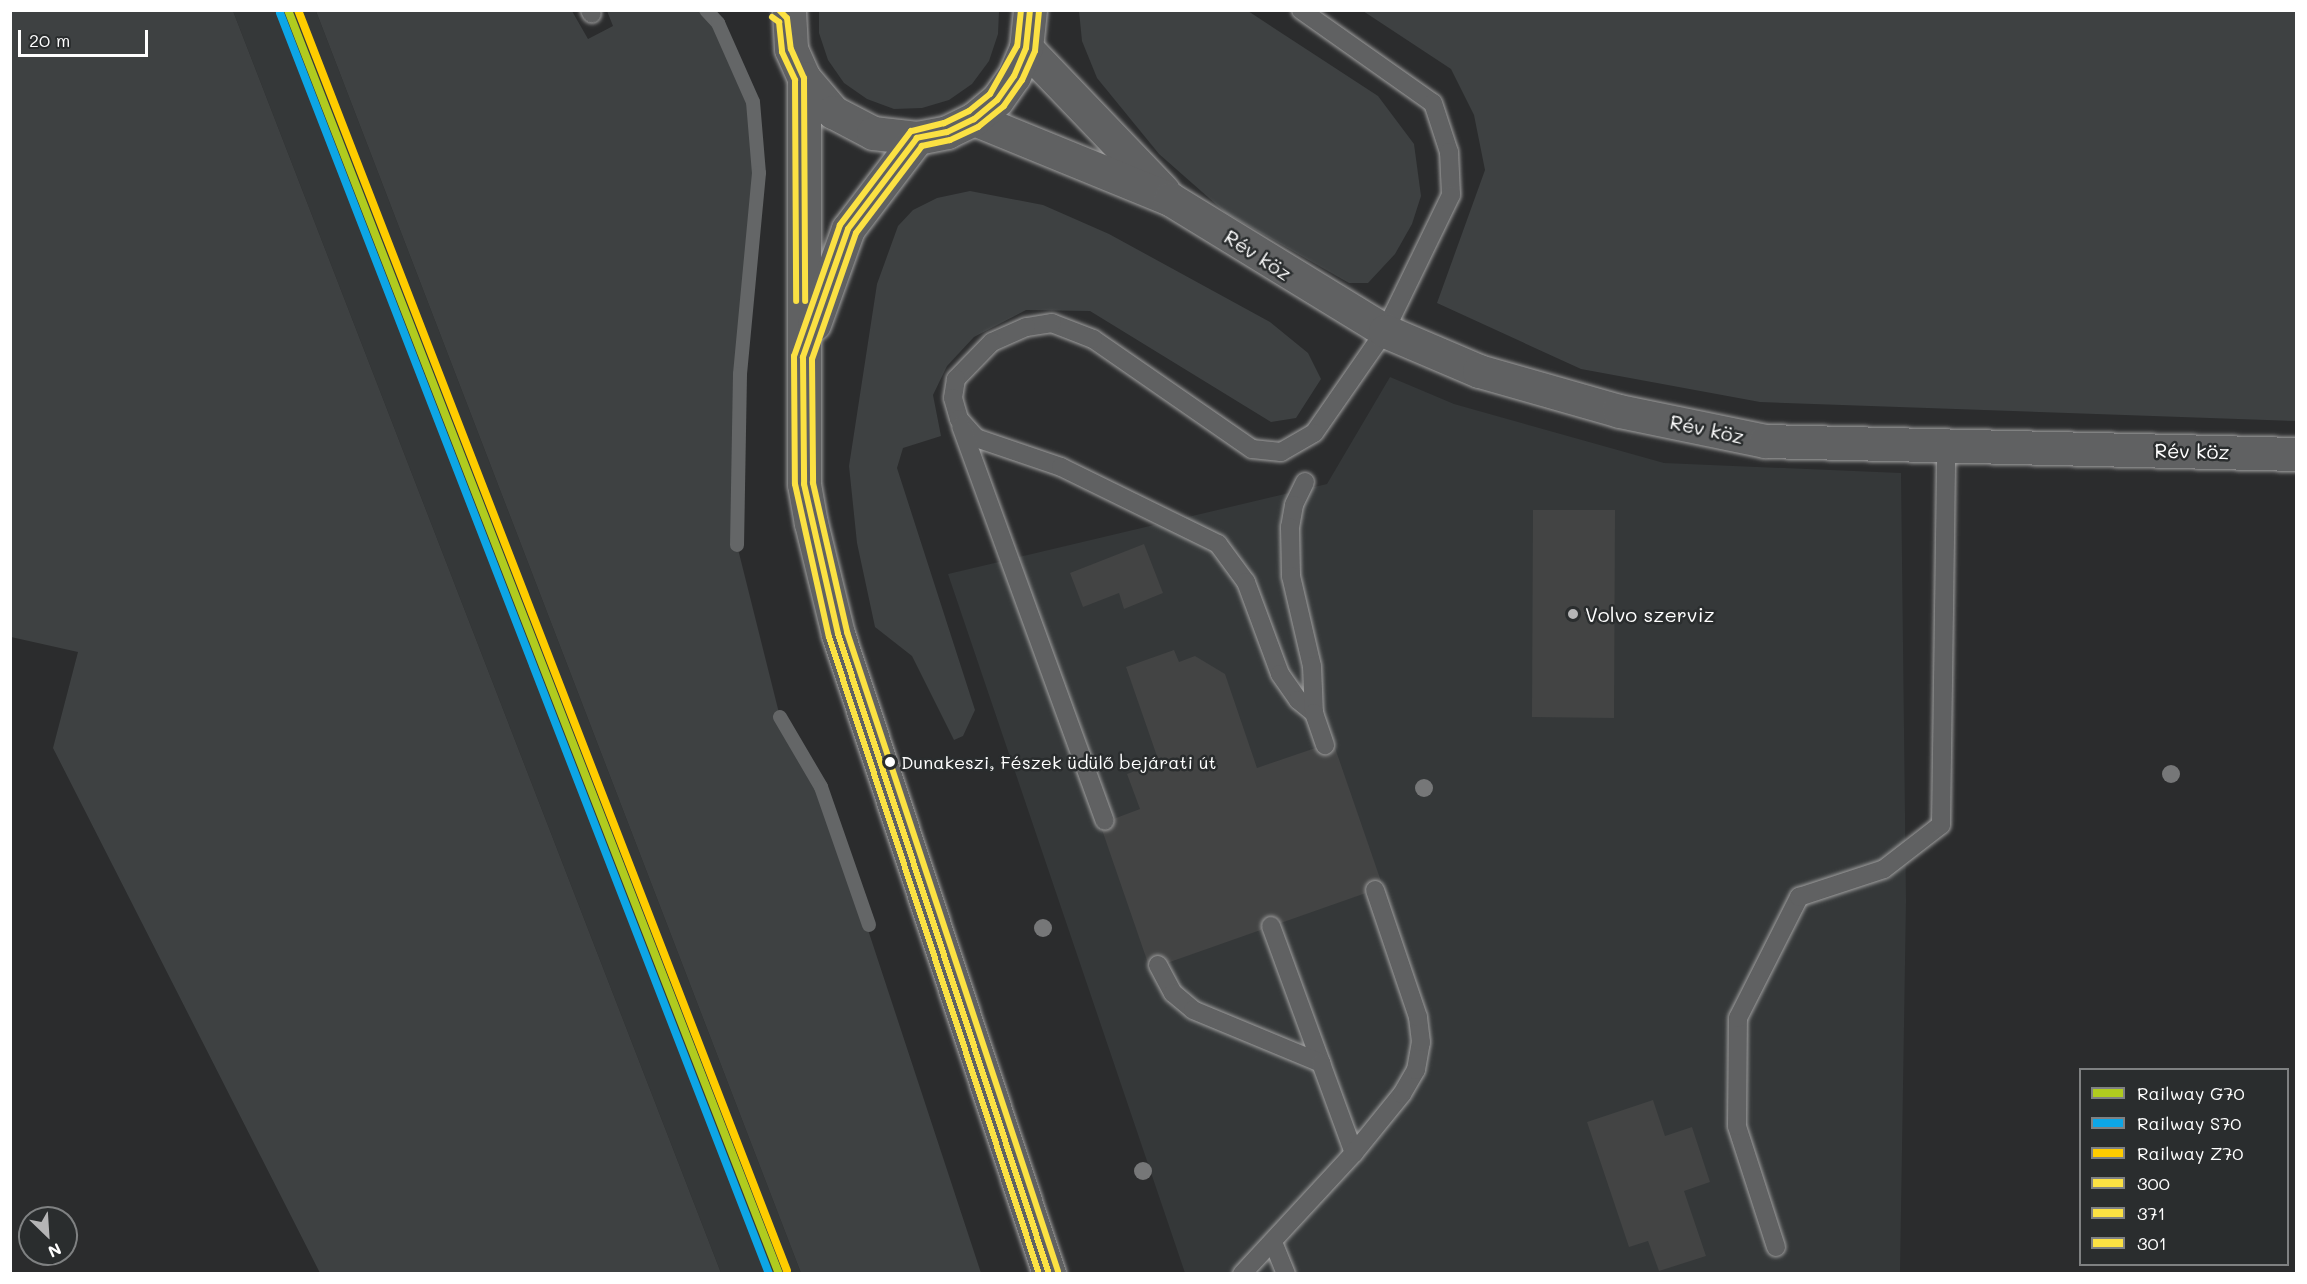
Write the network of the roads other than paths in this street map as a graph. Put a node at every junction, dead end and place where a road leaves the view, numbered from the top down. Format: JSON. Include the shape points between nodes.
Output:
{"nodes":[{"id":1,"x":1030,"y":10,"type":"edge"},
{"id":2,"x":1301,"y":10,"type":"edge"},
{"id":3,"x":785,"y":13,"type":"edge"},
{"id":4,"x":1026,"y":48,"type":"junction"},
{"id":5,"x":804,"y":78,"type":"junction"},
{"id":6,"x":974,"y":120,"type":"junction"},
{"id":7,"x":917,"y":138,"type":"junction"},
{"id":8,"x":1170,"y":199,"type":"junction"},
{"id":9,"x":1385,"y":331,"type":"junction"},
{"id":10,"x":803,"y":357,"type":"junction"},
{"id":11,"x":959,"y":419,"type":"junction"},
{"id":12,"x":1946,"y":446,"type":"junction"},
{"id":13,"x":2296,"y":454,"type":"edge"},
{"id":14,"x":1305,"y":482,"type":"dead end"},
{"id":15,"x":1314,"y":713,"type":"junction"},
{"id":16,"x":1325,"y":745,"type":"dead end"},
{"id":17,"x":1105,"y":821,"type":"dead end"},
{"id":18,"x":1376,"y":890,"type":"dead end"},
{"id":19,"x":1271,"y":926,"type":"dead end"},
{"id":20,"x":1158,"y":965,"type":"dead end"},
{"id":21,"x":1321,"y":1063,"type":"junction"},
{"id":22,"x":1354,"y":1153,"type":"junction"},
{"id":23,"x":1273,"y":1242,"type":"junction"},
{"id":24,"x":1776,"y":1247,"type":"dead end"},
{"id":25,"x":1050,"y":1272,"type":"edge"},
{"id":26,"x":1242,"y":1274,"type":"edge"},
{"id":27,"x":1286,"y":1274,"type":"edge"}],
"edges":[{"from":1,"to":4,"type":"main road"},
{"from":2,"to":9,"type":"lane","via":[[1432,103],[1449,152],[1451,195],[1426,254]]},
{"from":3,"to":5,"type":"main road","via":[[792,50]]},
{"from":4,"to":6,"type":"main road","via":[[1014,76],[997,100]]},
{"from":4,"to":8,"type":"main road","name":"Rév köz"},
{"from":5,"to":7,"type":"main road","via":[[833,112],[853,123],[873,133]]},
{"from":5,"to":10,"type":"main road"},
{"from":6,"to":7,"type":"main road","via":[[947,132]]},
{"from":6,"to":8,"type":"main road","name":"Rév köz"},
{"from":7,"to":10,"type":"main road","via":[[848,230]]},
{"from":8,"to":9,"type":"main road","name":"Rév köz"},
{"from":9,"to":11,"type":"lane","via":[[1314,433],[1293,448],[1272,454],[1252,449],[1093,339],[1052,323],[1026,327],[992,342],[964,367],[954,387]]},
{"from":9,"to":12,"type":"main road","name":"Rév köz","via":[[1521,385],[1754,439]]},
{"from":10,"to":25,"type":"main road","via":[[804,484],[838,634]]},
{"from":11,"to":15,"type":"lane","via":[[976,438],[990,446],[1061,467],[1218,544],[1246,582],[1280,674],[1298,700]]},
{"from":11,"to":17,"type":"lane"},
{"from":12,"to":13,"type":"main road","name":"Rév köz"},
{"from":12,"to":24,"type":"lane","via":[[1941,825],[1884,869],[1799,897],[1738,1018],[1737,1126]]},
{"from":14,"to":15,"type":"lane","via":[[1294,505],[1290,548],[1296,602],[1312,666]]},
{"from":15,"to":16,"type":"lane"},
{"from":18,"to":22,"type":"lane","via":[[1418,1017],[1421,1042],[1416,1070],[1402,1095]]},
{"from":19,"to":21,"type":"lane"},
{"from":20,"to":21,"type":"lane","via":[[1173,993],[1193,1010]]},
{"from":21,"to":22,"type":"lane"},
{"from":22,"to":23,"type":"lane"},
{"from":23,"to":26,"type":"lane"},
{"from":23,"to":27,"type":"lane"}]}
